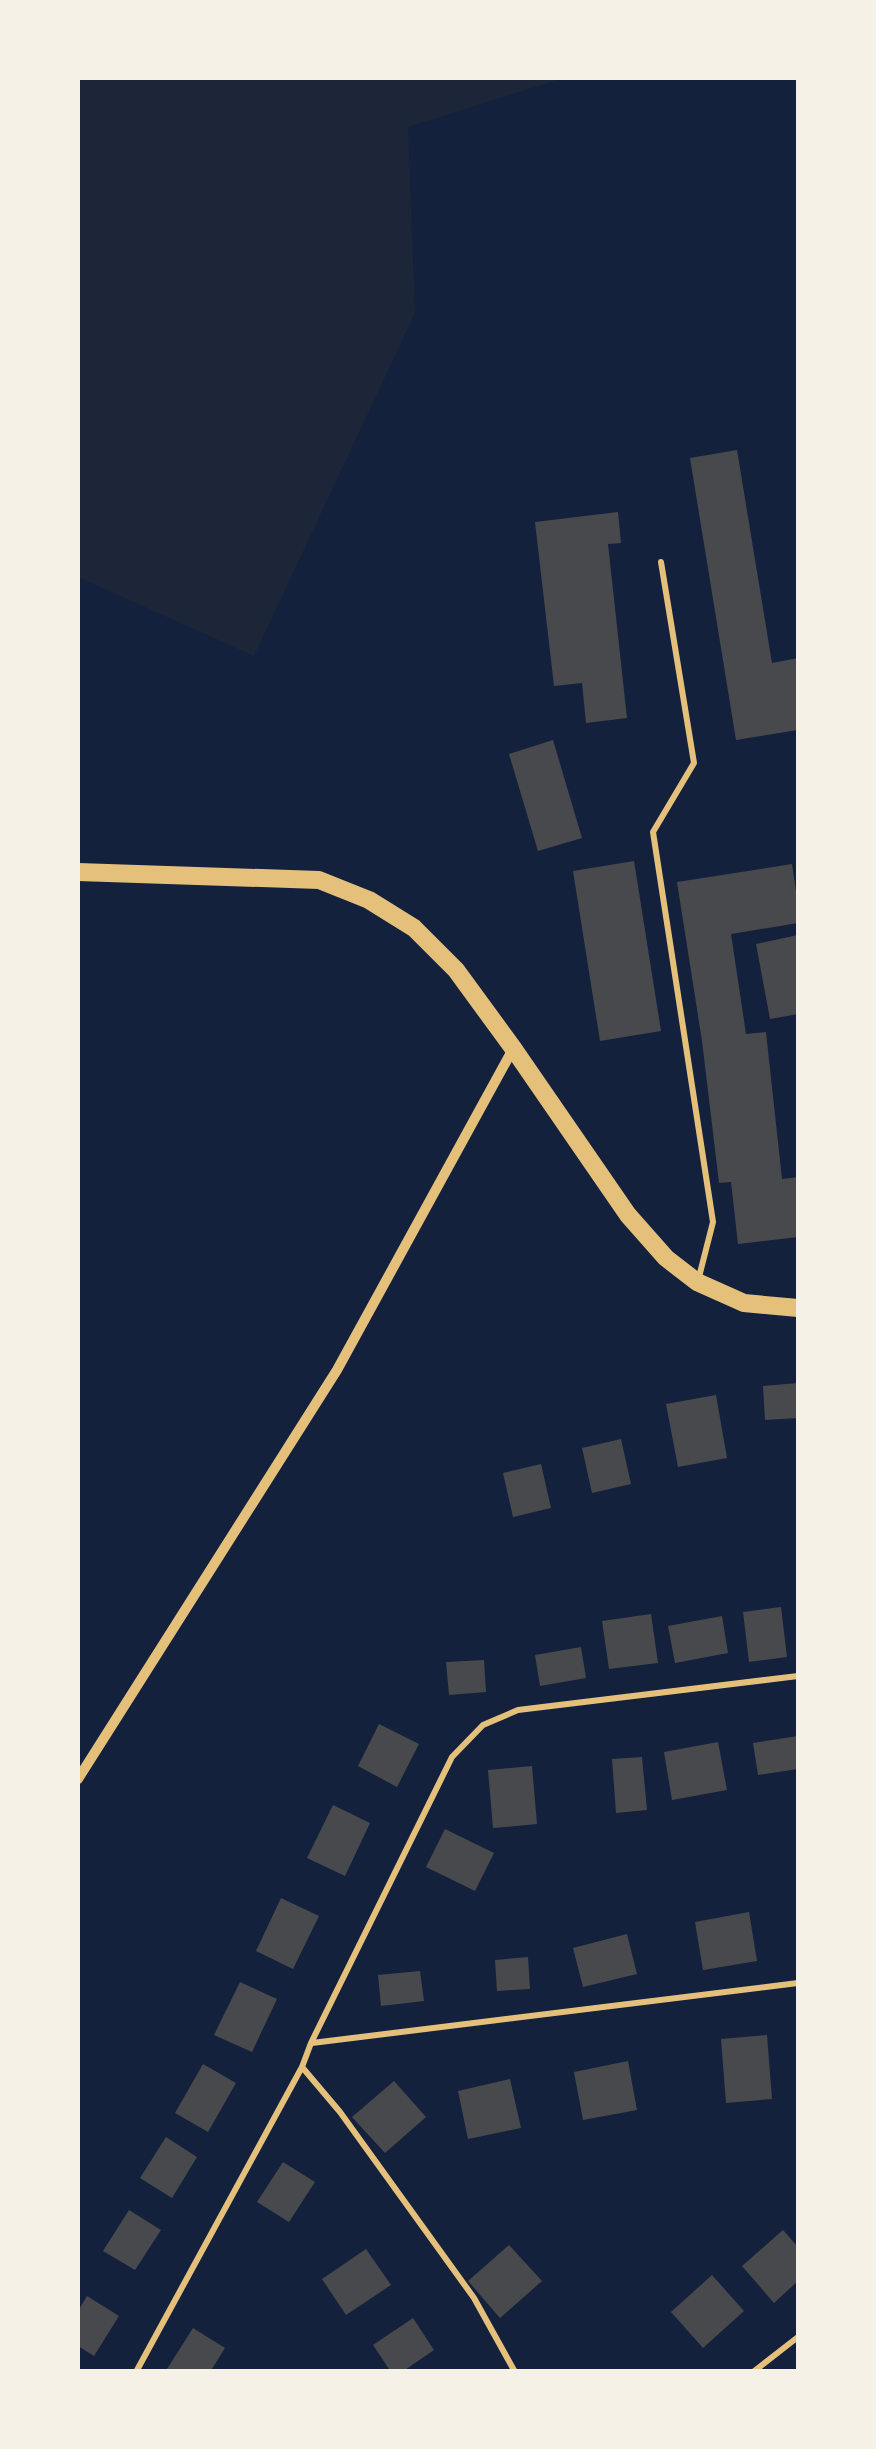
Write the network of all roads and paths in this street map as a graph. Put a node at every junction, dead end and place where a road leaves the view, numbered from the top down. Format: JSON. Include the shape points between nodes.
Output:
{"nodes":[{"id":1,"x":661,"y":562,"type":"dead end"},
{"id":2,"x":78,"y":872,"type":"edge"},
{"id":3,"x":513,"y":1048,"type":"junction"},
{"id":4,"x":698,"y":1282,"type":"junction"},
{"id":5,"x":798,"y":1308,"type":"edge"},
{"id":6,"x":798,"y":1676,"type":"edge"},
{"id":7,"x":78,"y":1780,"type":"edge"},
{"id":8,"x":798,"y":1983,"type":"edge"},
{"id":9,"x":311,"y":2043,"type":"junction"},
{"id":10,"x":302,"y":2066,"type":"junction"},
{"id":11,"x":798,"y":2336,"type":"edge"},
{"id":12,"x":136,"y":2372,"type":"edge"},
{"id":13,"x":515,"y":2372,"type":"edge"},
{"id":14,"x":754,"y":2372,"type":"edge"}],
"edges":[{"from":1,"to":4,"type":"lane","via":[[694,763],[653,832],[713,1222]]},
{"from":2,"to":3,"type":"street","via":[[320,880],[414,928],[456,970]]},
{"from":3,"to":4,"type":"street","via":[[628,1215]]},
{"from":3,"to":7,"type":"street","via":[[337,1370]]},
{"from":4,"to":5,"type":"street","via":[[744,1303]]},
{"from":6,"to":9,"type":"lane","via":[[518,1710],[483,1726],[452,1757]]},
{"from":8,"to":9,"type":"lane"},
{"from":9,"to":10,"type":"lane"},
{"from":10,"to":12,"type":"lane"},
{"from":10,"to":13,"type":"lane","via":[[474,2298]]},
{"from":11,"to":14,"type":"lane"}]}
